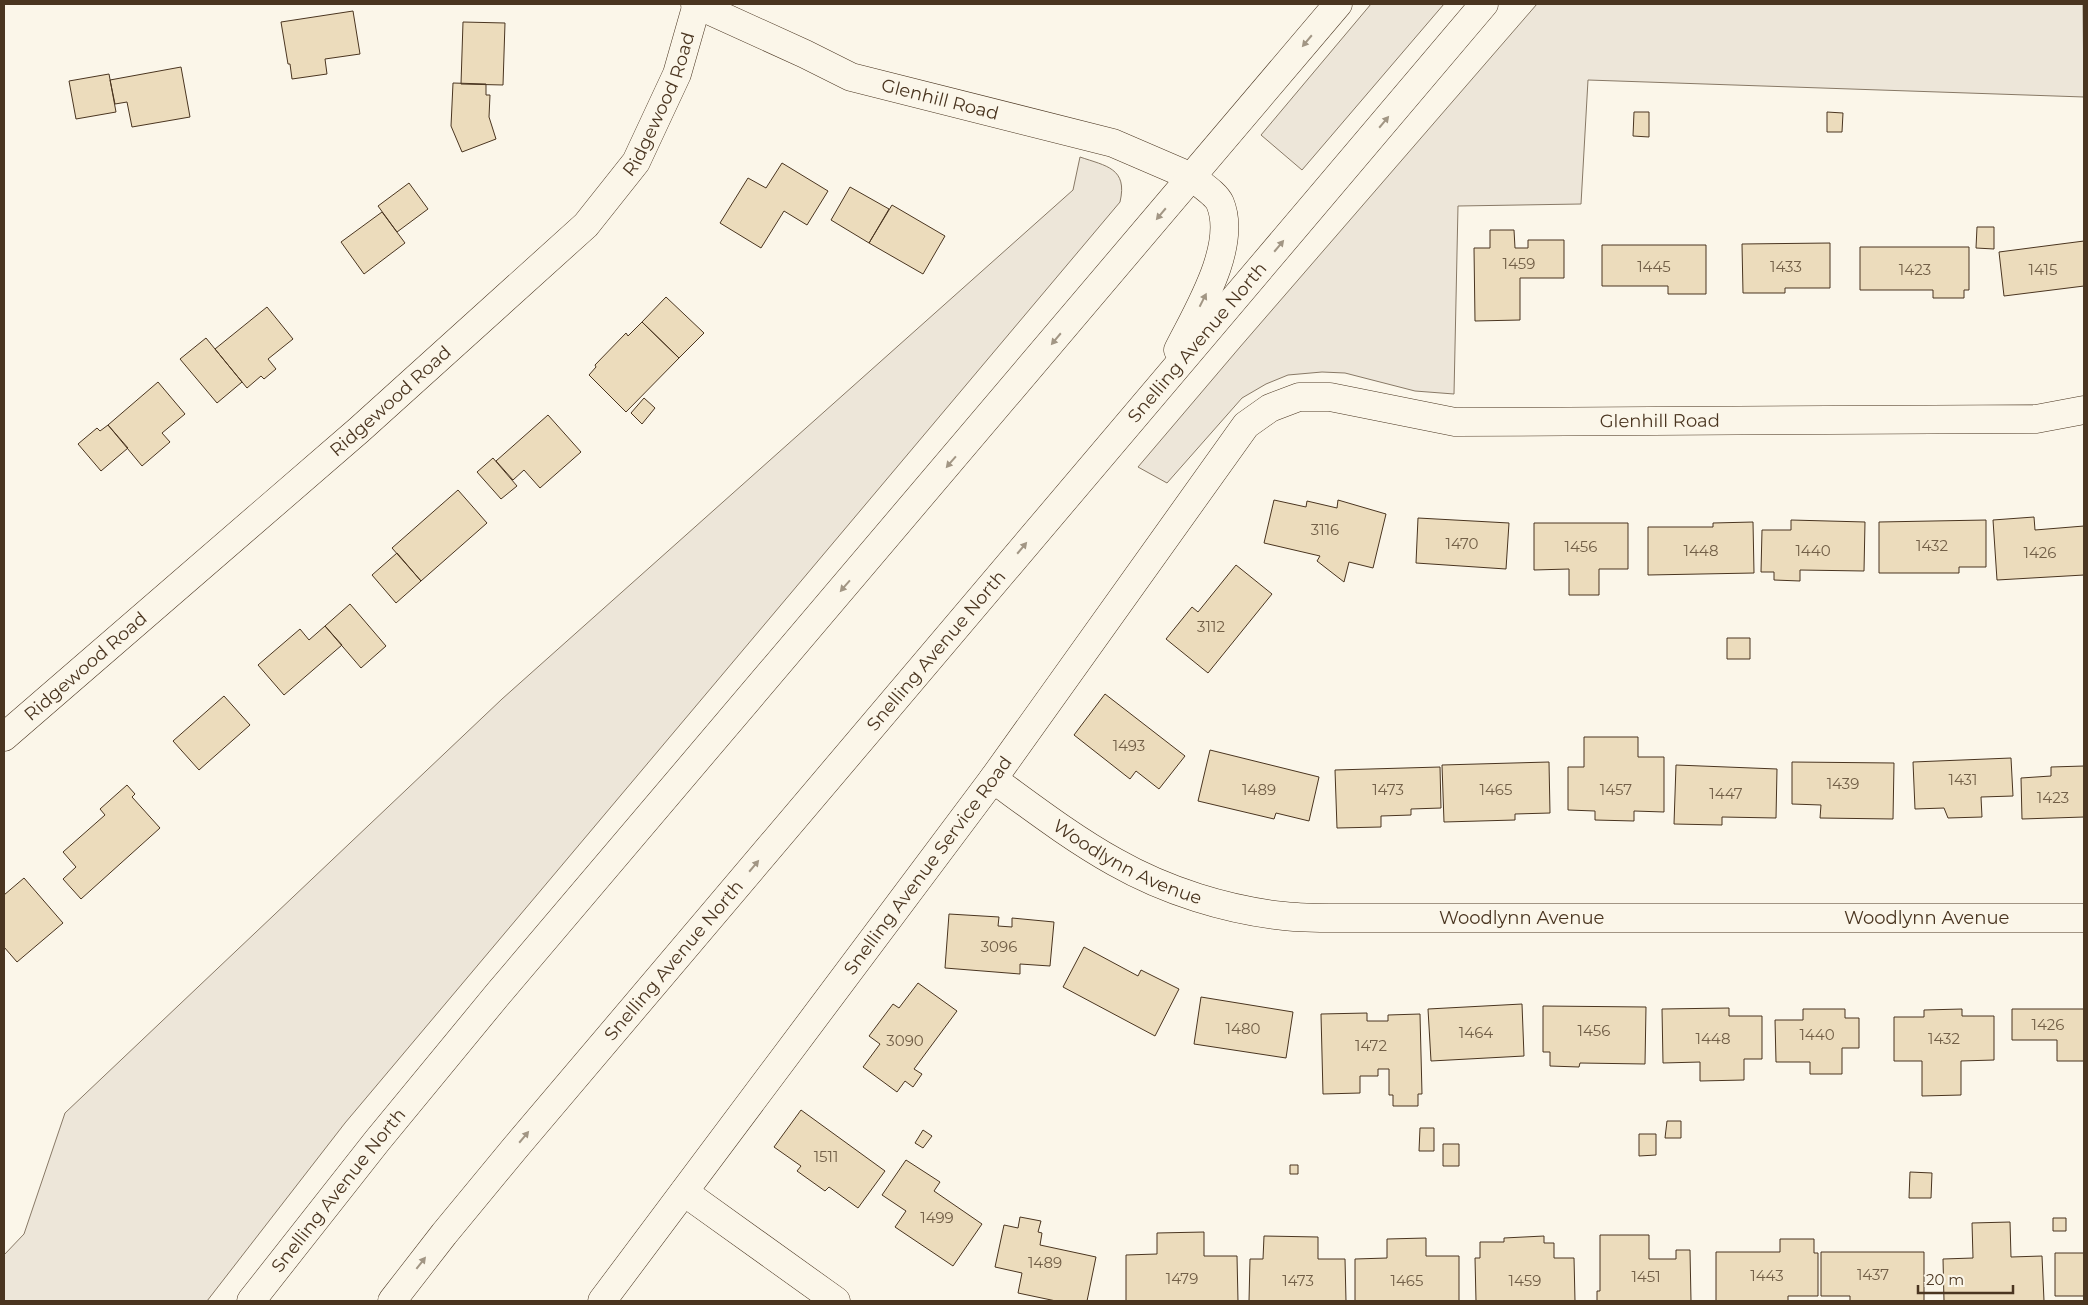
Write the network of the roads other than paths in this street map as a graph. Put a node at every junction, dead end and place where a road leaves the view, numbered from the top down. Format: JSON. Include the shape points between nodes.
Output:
{"nodes":[{"id":1,"x":696,"y":4,"type":"edge"},
{"id":2,"x":1338,"y":4,"type":"edge"},
{"id":3,"x":1484,"y":4,"type":"edge"},
{"id":4,"x":1192,"y":177,"type":"junction"},
{"id":5,"x":1157,"y":391,"type":"junction"},
{"id":6,"x":2084,"y":410,"type":"edge"},
{"id":7,"x":1246,"y":425,"type":"joint"},
{"id":8,"x":4,"y":737,"type":"edge"},
{"id":9,"x":993,"y":779,"type":"junction"},
{"id":10,"x":2084,"y":918,"type":"edge"},
{"id":11,"x":684,"y":1192,"type":"junction"},
{"id":12,"x":251,"y":1301,"type":"edge"},
{"id":13,"x":392,"y":1301,"type":"edge"},
{"id":14,"x":602,"y":1301,"type":"edge"},
{"id":15,"x":836,"y":1301,"type":"edge"}],
"edges":[{"from":1,"to":4,"type":"main road","name":"Glenhill Road","via":[[851,78],[1113,143]]},
{"from":1,"to":8,"type":"main road","name":"Ridgewood Road","via":[[677,74],[636,162],[586,225],[359,430]]},
{"from":2,"to":4,"type":"main road","name":"Snelling Avenue North","one_way":true},
{"from":5,"to":3,"type":"main road","name":"Snelling Avenue North","one_way":true},
{"from":5,"to":4,"type":"main road","name":"Glenhill Road","one_way":true,"via":[[1215,277],[1226,226],[1220,202]]},
{"from":4,"to":12,"type":"main road","name":"Snelling Avenue North","one_way":true,"via":[[498,994],[377,1140]]},
{"from":13,"to":5,"type":"main road","name":"Snelling Avenue North","one_way":true,"via":[[522,1140]]},
{"from":6,"to":7,"type":"main road","name":"Glenhill Road","via":[[2036,419],[1455,422],[1330,397],[1299,397],[1270,408]]},
{"from":7,"to":9,"type":"main road","name":"Snelling Avenue Service Road"},
{"from":9,"to":10,"type":"main road","name":"Woodlynn Avenue","via":[[1116,863],[1168,887],[1223,905],[1284,916]]},
{"from":9,"to":11,"type":"main road","name":"Snelling Avenue Service Road"},
{"from":11,"to":14,"type":"main road","name":"Snelling Avenue Service Road"},
{"from":11,"to":15,"type":"main road"}]}
